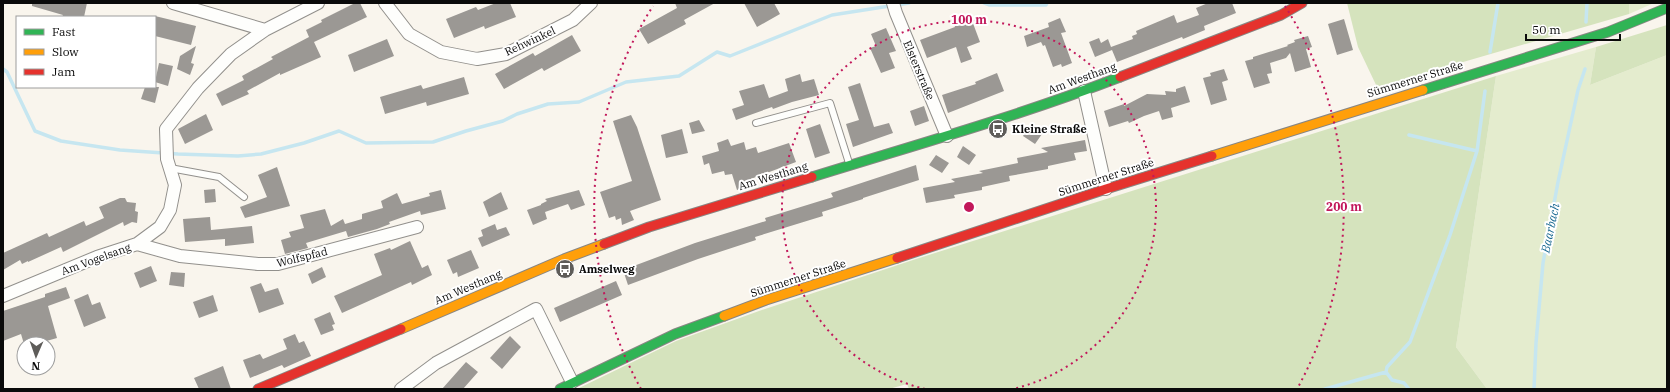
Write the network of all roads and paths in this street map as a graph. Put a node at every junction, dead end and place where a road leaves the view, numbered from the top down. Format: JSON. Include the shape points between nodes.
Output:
{"nodes":[{"id":1,"x":318,"y":3,"type":"edge"},
{"id":2,"x":385,"y":3,"type":"edge"},
{"id":3,"x":592,"y":3,"type":"edge"},
{"id":4,"x":1302,"y":3,"type":"edge"},
{"id":5,"x":179,"y":4,"type":"edge"},
{"id":6,"x":894,"y":8,"type":"edge"},
{"id":7,"x":1667,"y":8,"type":"edge"},
{"id":8,"x":265,"y":30,"type":"junction"},
{"id":9,"x":1084,"y":91,"type":"junction"},
{"id":10,"x":756,"y":123,"type":"dead end"},
{"id":11,"x":947,"y":136,"type":"junction"},
{"id":12,"x":850,"y":165,"type":"junction"},
{"id":13,"x":170,"y":168,"type":"junction"},
{"id":14,"x":1106,"y":189,"type":"junction"},
{"id":15,"x":244,"y":197,"type":"dead end"},
{"id":16,"x":417,"y":227,"type":"dead end"},
{"id":17,"x":137,"y":244,"type":"junction"},
{"id":18,"x":3,"y":296,"type":"edge"},
{"id":19,"x":573,"y":386,"type":"edge"},
{"id":20,"x":258,"y":389,"type":"edge"},
{"id":21,"x":401,"y":389,"type":"edge"},
{"id":22,"x":560,"y":389,"type":"edge"}],
"edges":[{"from":1,"to":8,"type":"street","name":"Am Vogelsang"},
{"from":2,"to":3,"type":"street","name":"Rehwinkel","via":[[409,34],[441,52],[477,59],[506,54],[573,20]]},
{"from":4,"to":9,"type":"main road","name":"Am Westhang","via":[[1281,15]]},
{"from":5,"to":8,"type":"street"},
{"from":6,"to":11,"type":"street","name":"Elsterstraße"},
{"from":7,"to":14,"type":"main road","name":"Sümmerner Straße","via":[[1608,32]]},
{"from":8,"to":13,"type":"street","name":"Am Vogelsang","via":[[231,54],[198,88],[166,128],[167,159]]},
{"from":9,"to":11,"type":"main road","name":"Am Westhang"},
{"from":9,"to":14,"type":"street"},
{"from":10,"to":12,"type":"lane","via":[[830,103]]},
{"from":11,"to":12,"type":"main road","name":"Am Westhang"},
{"from":12,"to":20,"type":"main road","name":"Am Westhang","via":[[649,227],[592,248]]},
{"from":13,"to":15,"type":"lane","via":[[219,177]]},
{"from":13,"to":17,"type":"street","name":"Am Vogelsang","via":[[175,184],[170,210],[160,226]]},
{"from":14,"to":19,"type":"main road","name":"Sümmerner Straße","via":[[766,300],[675,334]]},
{"from":16,"to":17,"type":"street","name":"Wolfspfad","via":[[278,264],[180,256]]},
{"from":17,"to":18,"type":"street","name":"Am Vogelsang","via":[[97,257]]},
{"from":19,"to":21,"type":"street","via":[[536,309],[436,363]]},
{"from":19,"to":22,"type":"main road","name":"Sümmerner Straße"}]}
